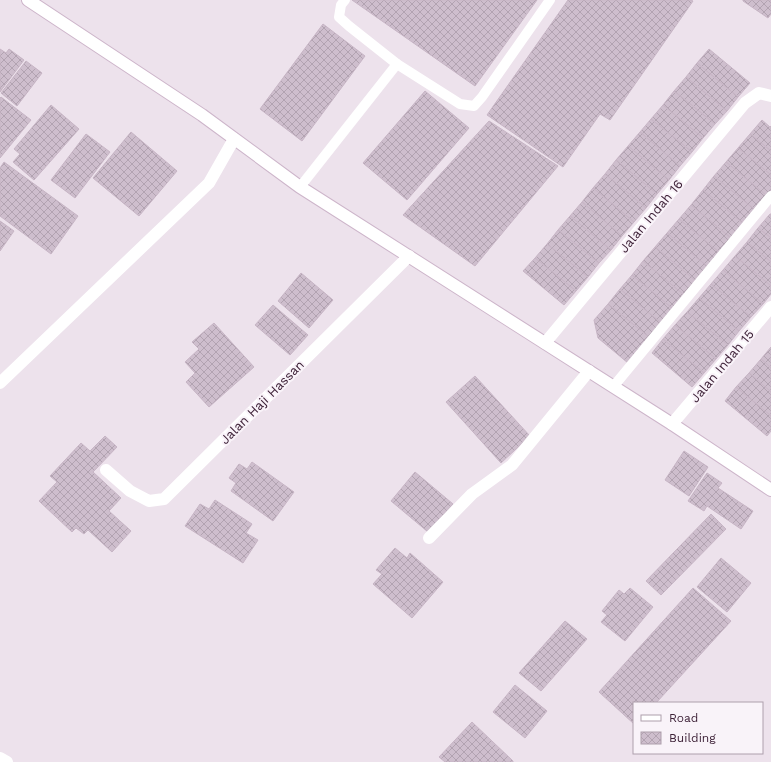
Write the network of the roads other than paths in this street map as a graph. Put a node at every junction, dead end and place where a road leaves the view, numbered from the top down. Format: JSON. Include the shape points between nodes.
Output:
{"nodes":[{"id":1,"x":28,"y":0,"type":"edge"},
{"id":2,"x":345,"y":0,"type":"edge"},
{"id":3,"x":550,"y":0,"type":"edge"},
{"id":4,"x":397,"y":64,"type":"junction"},
{"id":5,"x":765,"y":95,"type":"edge"},
{"id":6,"x":234,"y":139,"type":"junction"},
{"id":7,"x":300,"y":188,"type":"junction"},
{"id":8,"x":771,"y":196,"type":"edge"},
{"id":9,"x":409,"y":256,"type":"junction"},
{"id":10,"x":771,"y":307,"type":"edge"},
{"id":11,"x":545,"y":343,"type":"junction"},
{"id":12,"x":589,"y":371,"type":"junction"},
{"id":13,"x":0,"y":383,"type":"edge"},
{"id":14,"x":613,"y":387,"type":"junction"},
{"id":15,"x":672,"y":424,"type":"junction"},
{"id":16,"x":106,"y":470,"type":"dead end"},
{"id":17,"x":771,"y":490,"type":"edge"},
{"id":18,"x":429,"y":538,"type":"dead end"},
{"id":19,"x":0,"y":758,"type":"edge"},
{"id":20,"x":7,"y":762,"type":"edge"}],
"edges":[{"from":1,"to":6,"type":"street"},
{"from":2,"to":4,"type":"lane","via":[[341,5],[340,17]]},
{"from":3,"to":4,"type":"lane","via":[[474,106],[460,104]]},
{"from":4,"to":7,"type":"lane"},
{"from":5,"to":11,"type":"street","name":"Jalan Indah 16","via":[[745,104]]},
{"from":6,"to":7,"type":"street"},
{"from":6,"to":13,"type":"street","via":[[209,184]]},
{"from":7,"to":9,"type":"street"},
{"from":8,"to":14,"type":"lane"},
{"from":9,"to":11,"type":"street"},
{"from":9,"to":16,"type":"street","name":"Jalan Haji Hassan","via":[[164,499],[149,501],[130,491]]},
{"from":10,"to":15,"type":"street","name":"Jalan Indah 15"},
{"from":11,"to":12,"type":"street"},
{"from":12,"to":14,"type":"street"},
{"from":12,"to":18,"type":"street","via":[[512,465],[472,494]]},
{"from":14,"to":15,"type":"street"},
{"from":15,"to":17,"type":"street"},
{"from":19,"to":20,"type":"street"}]}
